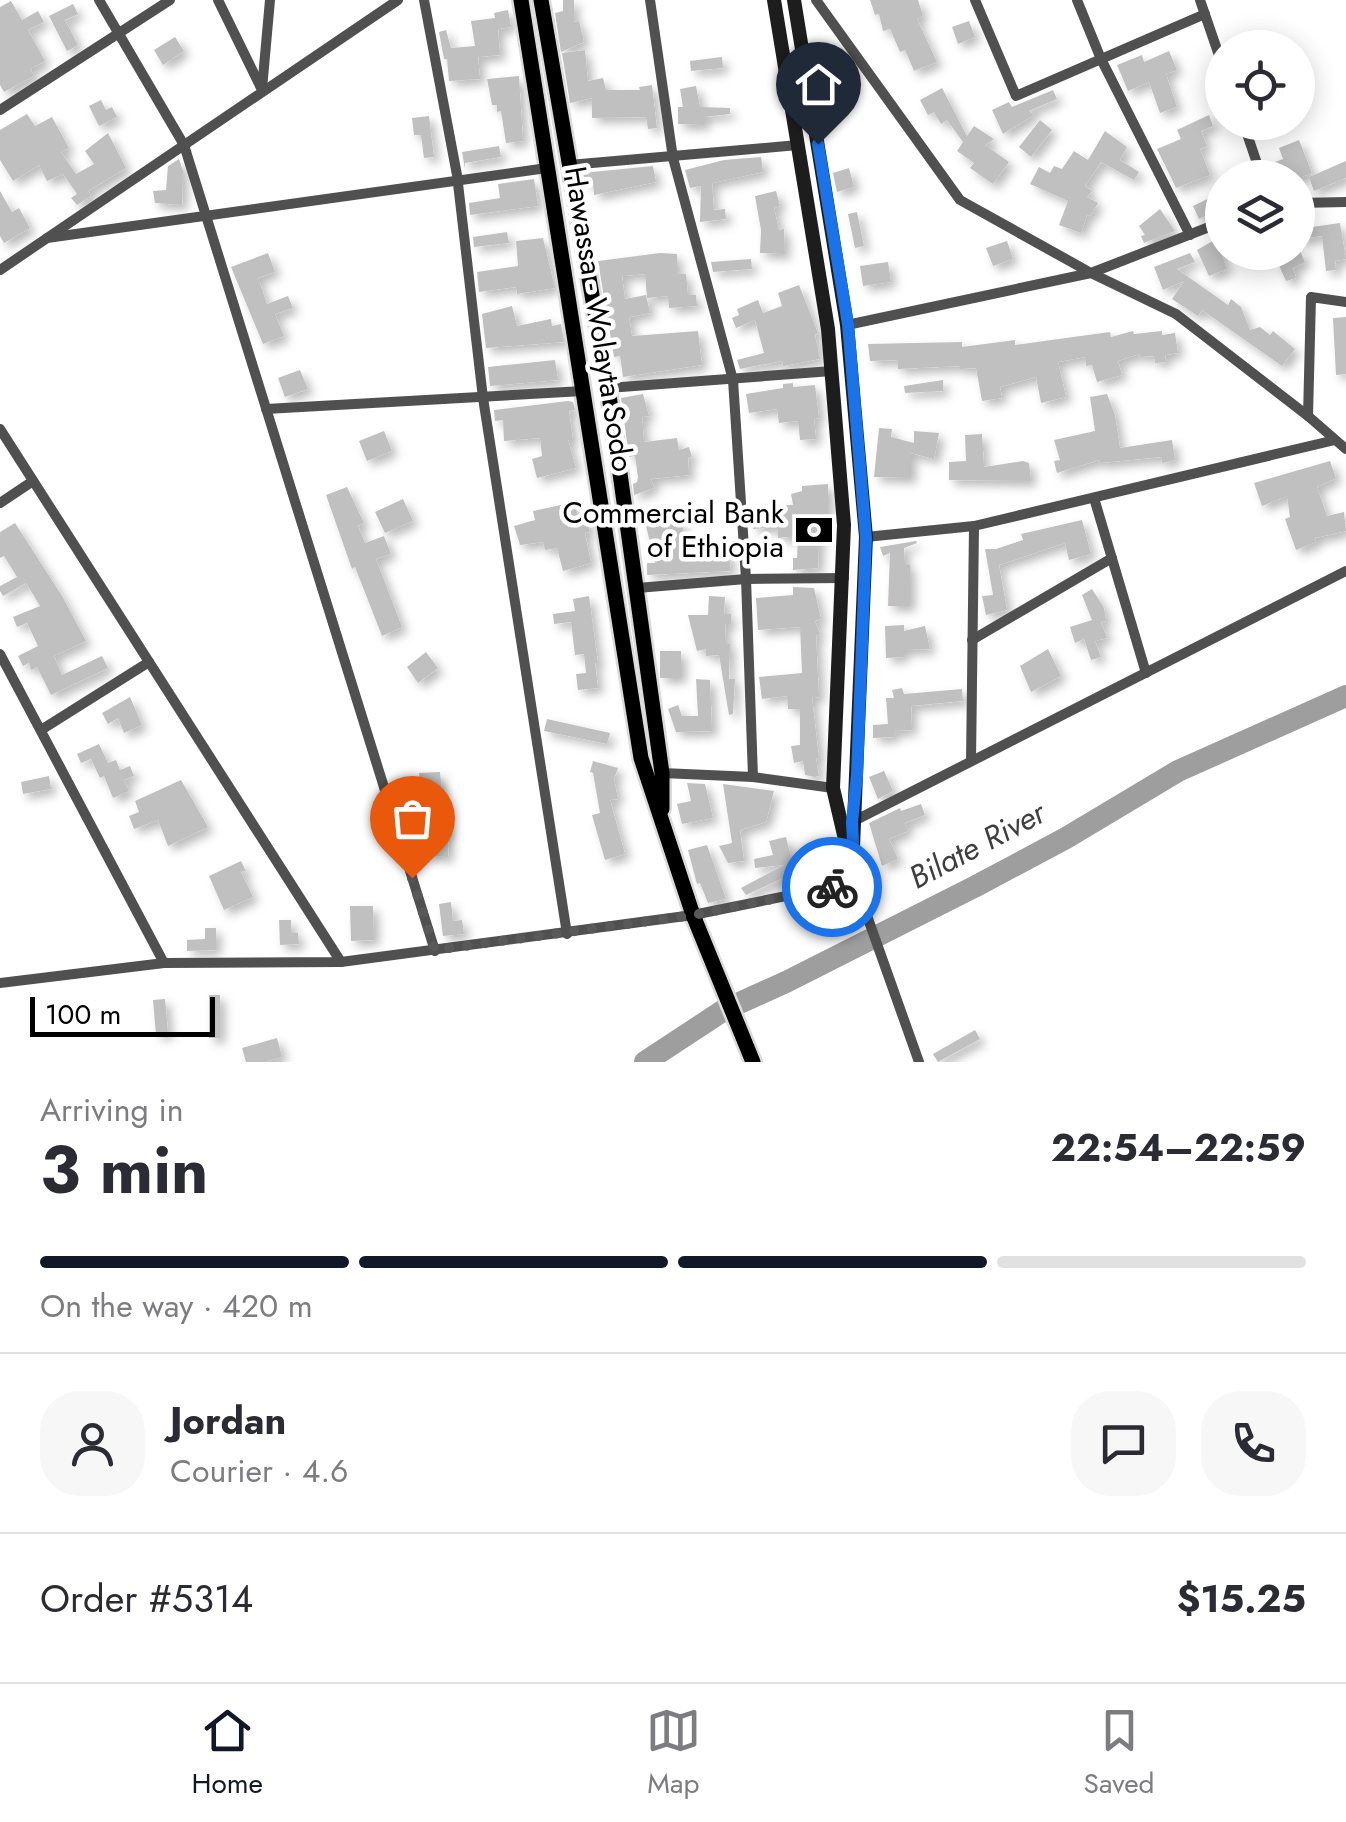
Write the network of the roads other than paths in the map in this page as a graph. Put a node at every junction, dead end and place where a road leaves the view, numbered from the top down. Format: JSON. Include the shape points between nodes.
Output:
{"nodes":[{"id":1,"x":99,"y":0,"type":"edge"},
{"id":2,"x":170,"y":0,"type":"edge"},
{"id":3,"x":218,"y":0,"type":"edge"},
{"id":4,"x":270,"y":0,"type":"edge"},
{"id":5,"x":398,"y":0,"type":"edge"},
{"id":6,"x":424,"y":0,"type":"edge"},
{"id":7,"x":521,"y":0,"type":"edge"},
{"id":8,"x":541,"y":0,"type":"edge"},
{"id":9,"x":650,"y":0,"type":"edge"},
{"id":10,"x":774,"y":0,"type":"edge"},
{"id":11,"x":794,"y":0,"type":"edge"},
{"id":12,"x":816,"y":0,"type":"edge"},
{"id":13,"x":975,"y":0,"type":"edge"},
{"id":14,"x":1077,"y":0,"type":"edge"},
{"id":15,"x":1200,"y":0,"type":"edge"},
{"id":16,"x":1206,"y":14,"type":"junction"},
{"id":17,"x":1211,"y":30,"type":"edge"},
{"id":18,"x":118,"y":34,"type":"junction"},
{"id":19,"x":1101,"y":59,"type":"junction"},
{"id":20,"x":262,"y":90,"type":"junction"},
{"id":21,"x":0,"y":110,"type":"edge"},
{"id":22,"x":184,"y":145,"type":"junction"},
{"id":23,"x":798,"y":145,"type":"junction"},
{"id":24,"x":673,"y":158,"type":"junction"},
{"id":25,"x":569,"y":165,"type":"junction"},
{"id":26,"x":548,"y":168,"type":"junction"},
{"id":27,"x":457,"y":181,"type":"junction"},
{"id":28,"x":1346,"y":202,"type":"edge"},
{"id":29,"x":1315,"y":203,"type":"edge"},
{"id":30,"x":206,"y":216,"type":"junction"},
{"id":31,"x":1205,"y":229,"type":"edge"},
{"id":32,"x":1190,"y":235,"type":"junction"},
{"id":33,"x":46,"y":238,"type":"junction"},
{"id":34,"x":1,"y":266,"type":"edge"},
{"id":35,"x":1091,"y":273,"type":"junction"},
{"id":36,"x":1346,"y":302,"type":"edge"},
{"id":37,"x":848,"y":324,"type":"junction"},
{"id":38,"x":832,"y":371,"type":"junction"},
{"id":39,"x":733,"y":380,"type":"junction"},
{"id":40,"x":608,"y":388,"type":"junction"},
{"id":41,"x":582,"y":391,"type":"junction"},
{"id":42,"x":482,"y":398,"type":"junction"},
{"id":43,"x":266,"y":408,"type":"junction"},
{"id":44,"x":1308,"y":416,"type":"junction"},
{"id":45,"x":0,"y":429,"type":"edge"},
{"id":46,"x":1335,"y":440,"type":"junction"},
{"id":47,"x":1346,"y":450,"type":"edge"},
{"id":48,"x":34,"y":482,"type":"junction"},
{"id":49,"x":1094,"y":498,"type":"junction"},
{"id":50,"x":0,"y":503,"type":"edge"},
{"id":51,"x":974,"y":526,"type":"junction"},
{"id":52,"x":866,"y":538,"type":"junction"},
{"id":53,"x":1112,"y":558,"type":"junction"},
{"id":54,"x":1346,"y":571,"type":"edge"},
{"id":55,"x":844,"y":578,"type":"junction"},
{"id":56,"x":746,"y":579,"type":"junction"},
{"id":57,"x":636,"y":588,"type":"junction"},
{"id":58,"x":614,"y":590,"type":"junction"},
{"id":59,"x":972,"y":640,"type":"junction"},
{"id":60,"x":0,"y":654,"type":"edge"},
{"id":61,"x":149,"y":662,"type":"junction"},
{"id":62,"x":1146,"y":672,"type":"junction"},
{"id":63,"x":41,"y":730,"type":"junction"},
{"id":64,"x":971,"y":761,"type":"junction"},
{"id":65,"x":662,"y":773,"type":"junction"},
{"id":66,"x":753,"y":777,"type":"junction"},
{"id":67,"x":833,"y":788,"type":"junction"},
{"id":68,"x":662,"y":822,"type":"junction"},
{"id":69,"x":852,"y":822,"type":"junction"},
{"id":70,"x":855,"y":882,"type":"junction"},
{"id":71,"x":694,"y":915,"type":"junction"},
{"id":72,"x":567,"y":934,"type":"junction"},
{"id":73,"x":435,"y":950,"type":"junction"},
{"id":74,"x":341,"y":962,"type":"junction"},
{"id":75,"x":164,"y":963,"type":"junction"},
{"id":76,"x":0,"y":983,"type":"edge"},
{"id":77,"x":753,"y":1062,"type":"edge"},
{"id":78,"x":919,"y":1062,"type":"edge"}],
"edges":[{"from":1,"to":18,"type":"street"},
{"from":2,"to":18,"type":"street"},
{"from":3,"to":20,"type":"street"},
{"from":4,"to":20,"type":"street"},
{"from":5,"to":20,"type":"street"},
{"from":6,"to":27,"type":"street"},
{"from":7,"to":26,"type":"main road","name":"Hawassa - Wolayta Sodo"},
{"from":8,"to":25,"type":"main road","name":"Hawassa - Wolayta Sodo"},
{"from":9,"to":24,"type":"street"},
{"from":10,"to":23,"type":"main road"},
{"from":11,"to":37,"type":"main road"},
{"from":12,"to":35,"type":"street","via":[[960,200]]},
{"from":13,"to":19,"type":"street","via":[[1016,96]]},
{"from":14,"to":19,"type":"street"},
{"from":15,"to":16,"type":"street"},
{"from":16,"to":17,"type":"street"},
{"from":16,"to":19,"type":"street"},
{"from":18,"to":21,"type":"street"},
{"from":18,"to":22,"type":"street"},
{"from":19,"to":32,"type":"street"},
{"from":20,"to":22,"type":"street"},
{"from":22,"to":30,"type":"street"},
{"from":22,"to":33,"type":"street"},
{"from":23,"to":24,"type":"street"},
{"from":23,"to":38,"type":"main road"},
{"from":24,"to":25,"type":"street"},
{"from":24,"to":39,"type":"street"},
{"from":25,"to":26,"type":"main road"},
{"from":25,"to":40,"type":"main road","name":"Hawassa - Wolayta Sodo"},
{"from":26,"to":27,"type":"street"},
{"from":26,"to":41,"type":"main road","name":"Hawassa - Wolayta Sodo"},
{"from":27,"to":30,"type":"street"},
{"from":27,"to":42,"type":"street"},
{"from":28,"to":29,"type":"street"},
{"from":30,"to":33,"type":"street"},
{"from":30,"to":43,"type":"street"},
{"from":31,"to":32,"type":"street"},
{"from":32,"to":35,"type":"street"},
{"from":33,"to":34,"type":"street"},
{"from":35,"to":37,"type":"street"},
{"from":35,"to":44,"type":"street","via":[[1176,314]]},
{"from":36,"to":44,"type":"street","via":[[1311,297]]},
{"from":37,"to":52,"type":"main road"},
{"from":38,"to":39,"type":"street"},
{"from":38,"to":55,"type":"main road"},
{"from":39,"to":40,"type":"street"},
{"from":39,"to":56,"type":"street"},
{"from":40,"to":41,"type":"main road"},
{"from":40,"to":57,"type":"main road","name":"Hawassa - Wolayta Sodo"},
{"from":41,"to":42,"type":"street"},
{"from":41,"to":58,"type":"main road","name":"Hawassa - Wolayta Sodo"},
{"from":42,"to":43,"type":"street"},
{"from":42,"to":72,"type":"street"},
{"from":43,"to":73,"type":"street"},
{"from":44,"to":46,"type":"street"},
{"from":45,"to":48,"type":"street"},
{"from":46,"to":47,"type":"street"},
{"from":46,"to":49,"type":"street"},
{"from":48,"to":50,"type":"street"},
{"from":48,"to":61,"type":"street"},
{"from":49,"to":51,"type":"street"},
{"from":49,"to":53,"type":"street"},
{"from":51,"to":52,"type":"street"},
{"from":51,"to":59,"type":"street"},
{"from":52,"to":69,"type":"main road"},
{"from":53,"to":59,"type":"street"},
{"from":53,"to":62,"type":"street"},
{"from":54,"to":62,"type":"street"},
{"from":55,"to":56,"type":"street"},
{"from":55,"to":67,"type":"main road"},
{"from":56,"to":57,"type":"street"},
{"from":56,"to":66,"type":"street"},
{"from":57,"to":58,"type":"main road"},
{"from":57,"to":65,"type":"main road","name":"Hawassa - Wolayta Sodo"},
{"from":58,"to":68,"type":"main road","name":"Hawassa - Wolayta Sodo","via":[[640,758]]},
{"from":59,"to":64,"type":"street"},
{"from":60,"to":63,"type":"street"},
{"from":61,"to":63,"type":"street"},
{"from":61,"to":74,"type":"street"},
{"from":62,"to":64,"type":"street"},
{"from":63,"to":75,"type":"street"},
{"from":64,"to":69,"type":"street"},
{"from":65,"to":66,"type":"street"},
{"from":65,"to":68,"type":"main road","name":"Hawassa - Wolayta Sodo"},
{"from":66,"to":67,"type":"street"},
{"from":67,"to":70,"type":"main road"},
{"from":68,"to":71,"type":"main road","name":"Hawassa - Wolayta Sodo"},
{"from":69,"to":70,"type":"main road"},
{"from":70,"to":71,"type":"street"},
{"from":70,"to":78,"type":"street"},
{"from":71,"to":72,"type":"street"},
{"from":71,"to":77,"type":"main road","name":"Hawassa - Wolayta Sodo"},
{"from":72,"to":73,"type":"street"},
{"from":73,"to":74,"type":"street"},
{"from":74,"to":75,"type":"street"},
{"from":75,"to":76,"type":"street"}]}
